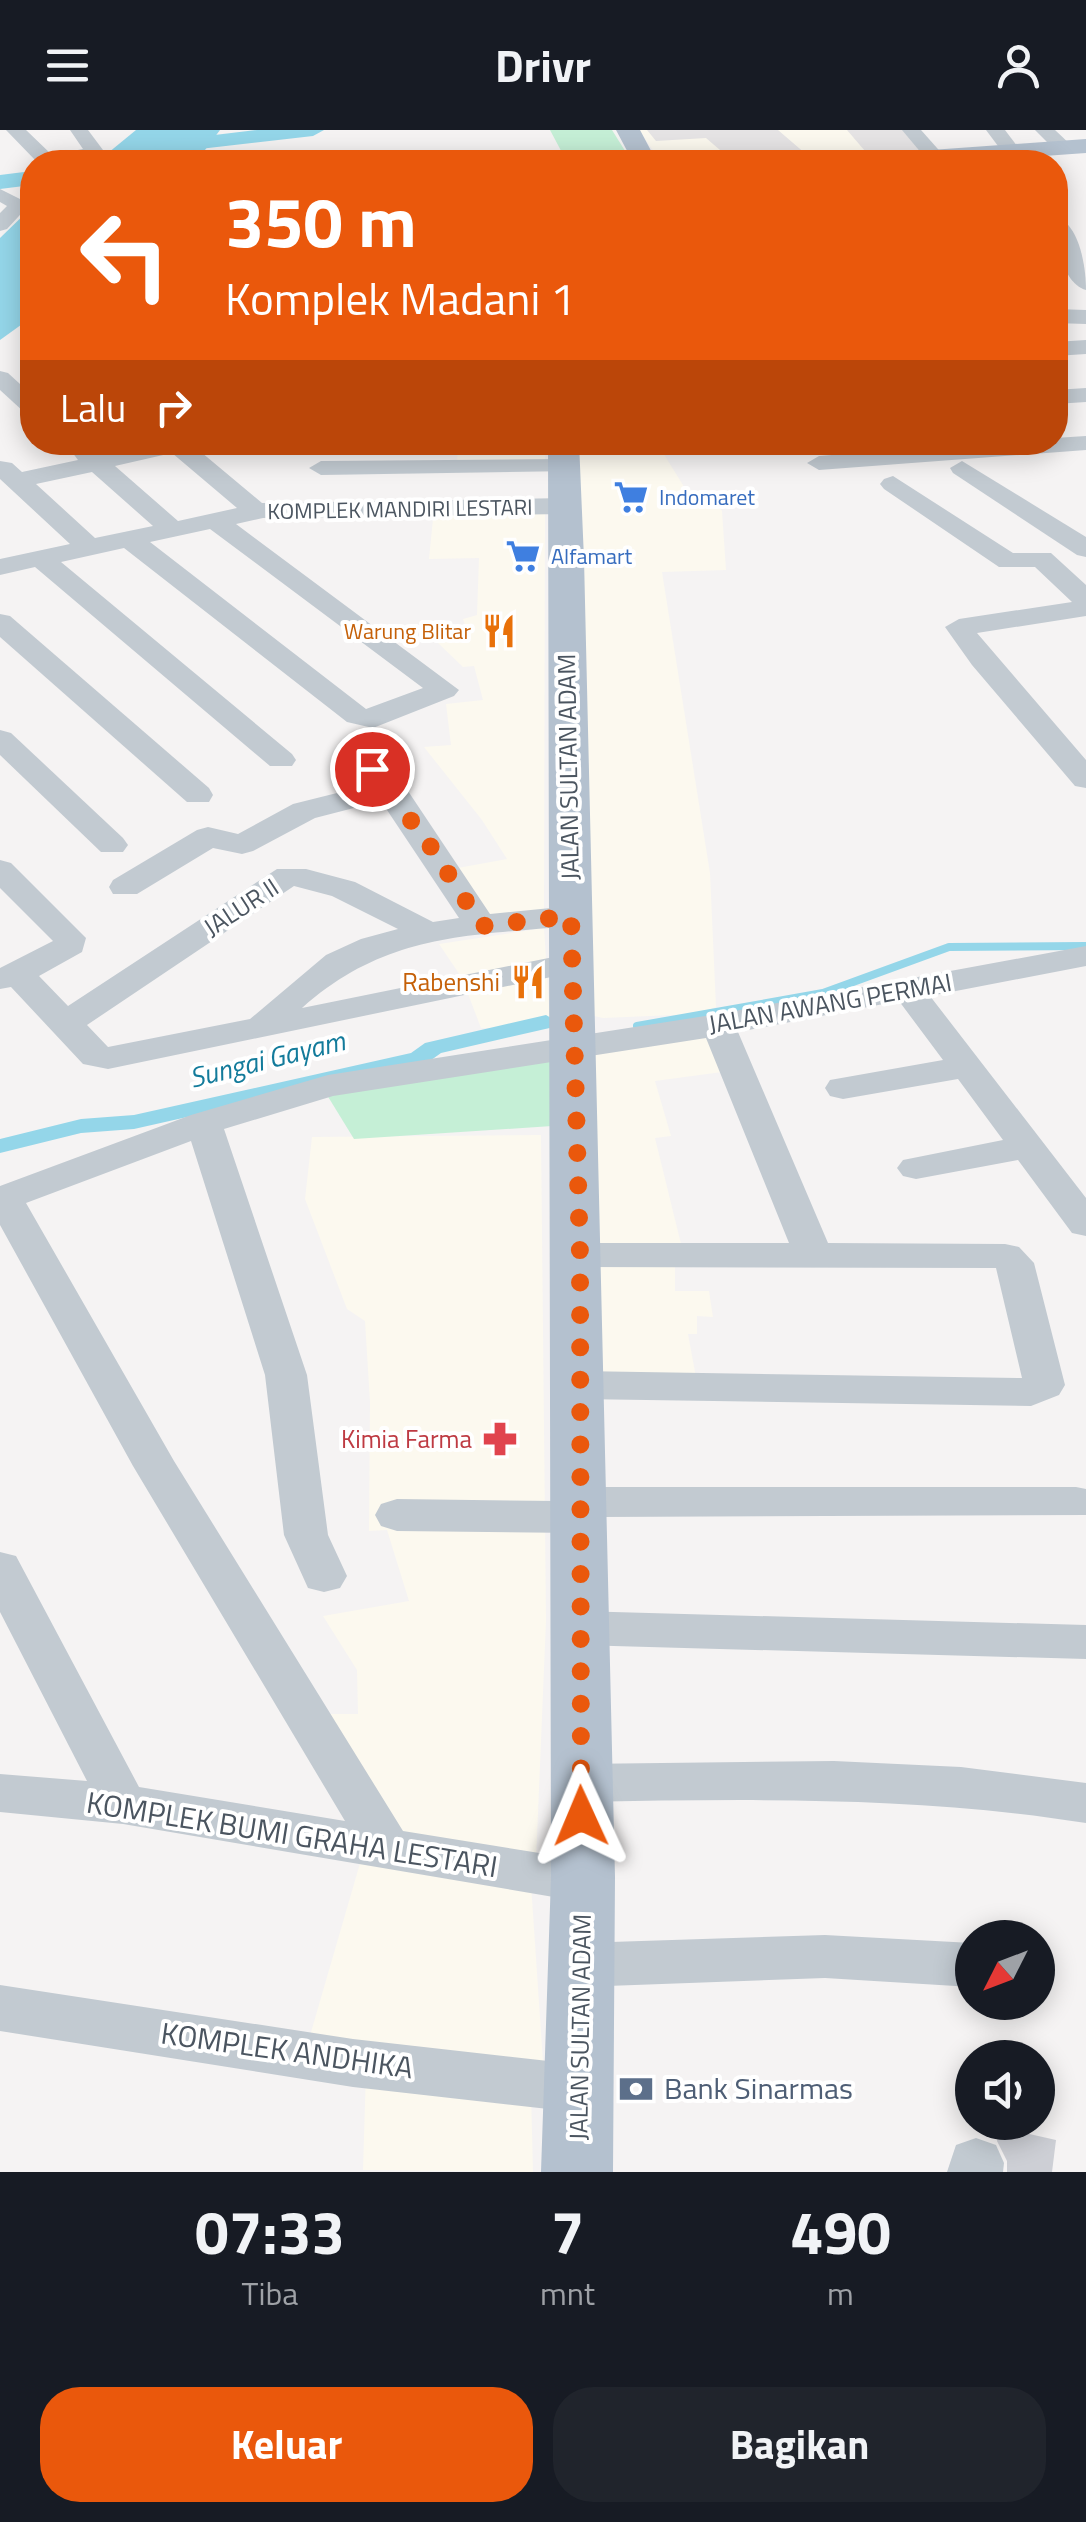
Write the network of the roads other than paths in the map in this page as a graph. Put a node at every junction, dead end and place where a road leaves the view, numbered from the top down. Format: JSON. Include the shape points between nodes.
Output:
{"nodes":[{"id":1,"x":16,"y":130,"type":"edge"},
{"id":2,"x":910,"y":130,"type":"edge"},
{"id":3,"x":994,"y":130,"type":"edge"},
{"id":4,"x":1066,"y":139,"type":"edge"},
{"id":5,"x":36,"y":150,"type":"edge"},
{"id":6,"x":929,"y":150,"type":"edge"},
{"id":7,"x":1010,"y":150,"type":"edge"},
{"id":8,"x":1035,"y":150,"type":"edge"},
{"id":9,"x":0,"y":186,"type":"edge"},
{"id":10,"x":14,"y":205,"type":"edge"},
{"id":11,"x":1068,"y":248,"type":"edge"},
{"id":12,"x":1086,"y":284,"type":"edge"},
{"id":13,"x":0,"y":378,"type":"edge"},
{"id":14,"x":20,"y":396,"type":"edge"},
{"id":15,"x":88,"y":455,"type":"edge"},
{"id":16,"x":133,"y":455,"type":"edge"},
{"id":17,"x":189,"y":455,"type":"edge"},
{"id":18,"x":875,"y":455,"type":"edge"},
{"id":19,"x":97,"y":463,"type":"junction"},
{"id":20,"x":819,"y":463,"type":"dead end"},
{"id":21,"x":321,"y":468,"type":"dead end"},
{"id":22,"x":962,"y":468,"type":"dead end"},
{"id":23,"x":565,"y":471,"type":"edge"},
{"id":24,"x":9,"y":473,"type":"edge"},
{"id":25,"x":894,"y":484,"type":"dead end"},
{"id":26,"x":256,"y":512,"type":"junction"},
{"id":27,"x":214,"y":520,"type":"junction"},
{"id":28,"x":172,"y":530,"type":"junction"},
{"id":29,"x":129,"y":539,"type":"junction"},
{"id":30,"x":90,"y":548,"type":"junction"},
{"id":31,"x":1086,"y":550,"type":"edge"},
{"id":32,"x":1042,"y":558,"type":"junction"},
{"id":33,"x":41,"y":559,"type":"junction"},
{"id":34,"x":1,"y":566,"type":"edge"},
{"id":35,"x":1086,"y":604,"type":"edge"},
{"id":36,"x":0,"y":622,"type":"edge"},
{"id":37,"x":0,"y":739,"type":"edge"},
{"id":38,"x":280,"y":760,"type":"dead end"},
{"id":39,"x":1086,"y":779,"type":"edge"},
{"id":40,"x":198,"y":795,"type":"dead end"},
{"id":41,"x":112,"y":845,"type":"dead end"},
{"id":42,"x":0,"y":870,"type":"edge"},
{"id":43,"x":125,"y":887,"type":"dead end"},
{"id":44,"x":482,"y":926,"type":"junction"},
{"id":45,"x":430,"y":934,"type":"junction"},
{"id":46,"x":572,"y":939,"type":"junction"},
{"id":47,"x":1080,"y":965,"type":"edge"},
{"id":48,"x":9,"y":977,"type":"edge"},
{"id":49,"x":909,"y":992,"type":"junction"},
{"id":50,"x":65,"y":1024,"type":"junction"},
{"id":51,"x":718,"y":1024,"type":"junction"},
{"id":52,"x":258,"y":1028,"type":"junction"},
{"id":53,"x":572,"y":1047,"type":"junction"},
{"id":54,"x":967,"y":1067,"type":"junction"},
{"id":55,"x":843,"y":1088,"type":"dead end"},
{"id":56,"x":204,"y":1123,"type":"junction"},
{"id":57,"x":1028,"y":1148,"type":"junction"},
{"id":58,"x":916,"y":1168,"type":"dead end"},
{"id":59,"x":2,"y":1198,"type":"edge"},
{"id":60,"x":1086,"y":1224,"type":"edge"},
{"id":61,"x":813,"y":1253,"type":"junction"},
{"id":62,"x":580,"y":1255,"type":"junction"},
{"id":63,"x":579,"y":1385,"type":"junction"},
{"id":64,"x":1076,"y":1502,"type":"dead end"},
{"id":65,"x":578,"y":1509,"type":"junction"},
{"id":66,"x":397,"y":1515,"type":"dead end"},
{"id":67,"x":0,"y":1568,"type":"edge"},
{"id":68,"x":324,"y":1576,"type":"dead end"},
{"id":69,"x":578,"y":1628,"type":"junction"},
{"id":70,"x":1086,"y":1642,"type":"edge"},
{"id":71,"x":580,"y":1783,"type":"junction"},
{"id":72,"x":0,"y":1793,"type":"edge"},
{"id":73,"x":1086,"y":1802,"type":"edge"},
{"id":74,"x":123,"y":1804,"type":"junction"},
{"id":75,"x":389,"y":1851,"type":"junction"},
{"id":76,"x":583,"y":1881,"type":"junction"},
{"id":77,"x":955,"y":1964,"type":"edge"},
{"id":78,"x":580,"y":1966,"type":"junction"},
{"id":79,"x":0,"y":2008,"type":"edge"},
{"id":80,"x":575,"y":2088,"type":"junction"},
{"id":81,"x":577,"y":2172,"type":"edge"}],
"edges":[{"from":1,"to":5,"type":"street"},
{"from":2,"to":6,"type":"street"},
{"from":3,"to":7,"type":"street"},
{"from":4,"to":8,"type":"main road"},
{"from":9,"to":10,"type":"street"},
{"from":11,"to":12,"type":"street"},
{"from":13,"to":14,"type":"street"},
{"from":15,"to":19,"type":"street"},
{"from":16,"to":19,"type":"street"},
{"from":17,"to":26,"type":"street"},
{"from":18,"to":20,"type":"street"},
{"from":19,"to":24,"type":"street"},
{"from":19,"to":28,"type":"street"},
{"from":21,"to":23,"type":"street"},
{"from":22,"to":31,"type":"street"},
{"from":23,"to":26,"type":"street","name":"KOMPLEK MANDIRI LESTARI"},
{"from":23,"to":46,"type":"main road","name":"JALAN SULTAN ADAM"},
{"from":24,"to":30,"type":"street"},
{"from":25,"to":32,"type":"street","via":[[1008,560]]},
{"from":26,"to":27,"type":"street","name":"KOMPLEK MANDIRI LESTARI"},
{"from":27,"to":28,"type":"street","name":"KOMPLEK MANDIRI LESTARI"},
{"from":27,"to":29,"type":"street","via":[[444,690],[383,716],[357,716]]},
{"from":28,"to":29,"type":"street","name":"KOMPLEK MANDIRI LESTARI"},
{"from":29,"to":30,"type":"street","name":"KOMPLEK MANDIRI LESTARI"},
{"from":30,"to":33,"type":"street","name":"KOMPLEK MANDIRI LESTARI"},
{"from":31,"to":32,"type":"street"},
{"from":32,"to":35,"type":"street"},
{"from":33,"to":34,"type":"street","name":"KOMPLEK MANDIRI LESTARI"},
{"from":33,"to":38,"type":"street"},
{"from":35,"to":39,"type":"street","via":[[959,627]]},
{"from":36,"to":40,"type":"street"},
{"from":37,"to":41,"type":"street"},
{"from":42,"to":48,"type":"street","via":[[70,945]]},
{"from":43,"to":44,"type":"street","via":[[208,837],[242,844],[382,779]]},
{"from":44,"to":45,"type":"street"},
{"from":44,"to":46,"type":"street"},
{"from":45,"to":50,"type":"street","name":"JALUR II","via":[[378,904],[288,876]]},
{"from":45,"to":52,"type":"street","via":[[345,958]]},
{"from":46,"to":52,"type":"street"},
{"from":46,"to":53,"type":"main road","name":"JALAN SULTAN ADAM"},
{"from":47,"to":49,"type":"street","name":"JALAN AWANG PERMAI"},
{"from":48,"to":50,"type":"street"},
{"from":49,"to":51,"type":"street","name":"JALAN AWANG PERMAI"},
{"from":49,"to":54,"type":"street"},
{"from":50,"to":52,"type":"street","via":[[96,1056],[108,1058]]},
{"from":51,"to":53,"type":"street","name":"JALAN AWANG PERMAI"},
{"from":51,"to":61,"type":"street"},
{"from":53,"to":56,"type":"street","name":"JALAN AWANG PERMAI","via":[[328,1086]]},
{"from":53,"to":62,"type":"main road","name":"JALAN SULTAN ADAM"},
{"from":54,"to":55,"type":"street"},
{"from":54,"to":57,"type":"street"},
{"from":56,"to":59,"type":"street","name":"JALAN AWANG PERMAI"},
{"from":56,"to":68,"type":"street","via":[[286,1375],[306,1535]]},
{"from":57,"to":58,"type":"street"},
{"from":57,"to":60,"type":"street"},
{"from":59,"to":75,"type":"street","via":[[155,1466]]},
{"from":61,"to":62,"type":"street"},
{"from":61,"to":63,"type":"street","via":[[1012,1258],[1044,1386],[1009,1393]]},
{"from":62,"to":63,"type":"main road","name":"JALAN SULTAN ADAM"},
{"from":63,"to":65,"type":"main road","name":"JALAN SULTAN ADAM"},
{"from":64,"to":65,"type":"street"},
{"from":65,"to":66,"type":"street"},
{"from":65,"to":69,"type":"main road","name":"JALAN SULTAN ADAM"},
{"from":67,"to":74,"type":"street"},
{"from":69,"to":70,"type":"street"},
{"from":69,"to":71,"type":"main road","name":"JALAN SULTAN ADAM"},
{"from":71,"to":73,"type":"street","via":[[919,1784]]},
{"from":71,"to":76,"type":"main road","name":"JALAN SULTAN ADAM"},
{"from":72,"to":74,"type":"street","name":"KOMPLEK BUMI GRAHA LESTARI"},
{"from":74,"to":75,"type":"street","name":"KOMPLEK BUMI GRAHA LESTARI"},
{"from":75,"to":76,"type":"street","name":"KOMPLEK BUMI GRAHA LESTARI"},
{"from":76,"to":78,"type":"main road","name":"JALAN SULTAN ADAM"},
{"from":77,"to":78,"type":"street","via":[[773,1954]]},
{"from":78,"to":80,"type":"main road","name":"JALAN SULTAN ADAM"},
{"from":79,"to":80,"type":"street","name":"KOMPLEK ANDHIKA","via":[[353,2063]]},
{"from":80,"to":81,"type":"main road","name":"JALAN SULTAN ADAM"}]}
